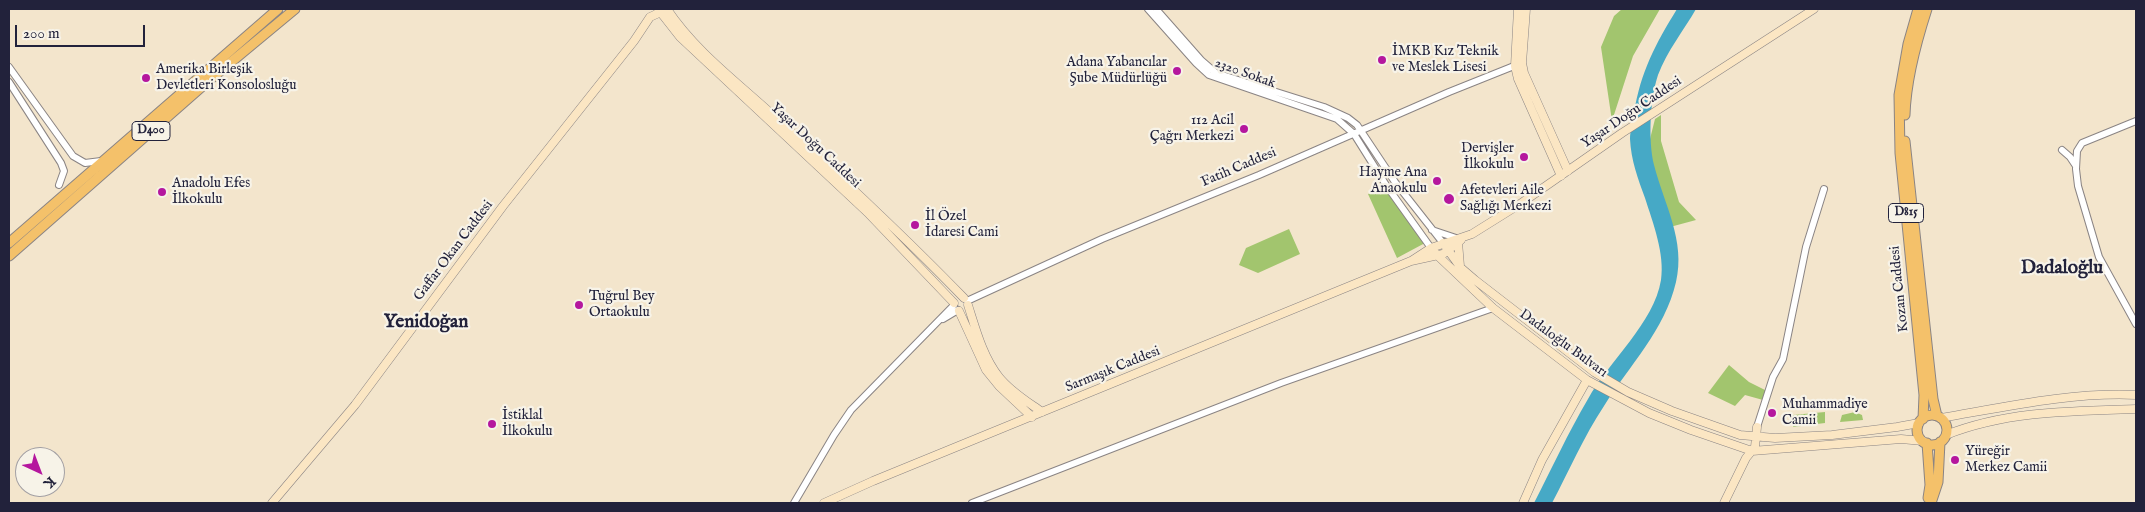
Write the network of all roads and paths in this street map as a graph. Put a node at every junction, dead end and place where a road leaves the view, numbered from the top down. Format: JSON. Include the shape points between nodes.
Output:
{"nodes":[{"id":1,"x":278,"y":9,"type":"edge"},
{"id":2,"x":294,"y":9,"type":"edge"},
{"id":3,"x":1148,"y":9,"type":"edge"},
{"id":4,"x":1156,"y":9,"type":"edge"},
{"id":5,"x":1518,"y":9,"type":"edge"},
{"id":6,"x":1526,"y":9,"type":"edge"},
{"id":7,"x":1814,"y":9,"type":"edge"},
{"id":8,"x":1918,"y":9,"type":"edge"},
{"id":9,"x":1927,"y":9,"type":"edge"},
{"id":10,"x":660,"y":10,"type":"edge"},
{"id":11,"x":1519,"y":64,"type":"junction"},
{"id":12,"x":9,"y":67,"type":"edge"},
{"id":13,"x":9,"y":82,"type":"edge"},
{"id":14,"x":2136,"y":121,"type":"edge"},
{"id":15,"x":1361,"y":131,"type":"junction"},
{"id":16,"x":1354,"y":134,"type":"junction"},
{"id":17,"x":2062,"y":150,"type":"dead end"},
{"id":18,"x":104,"y":160,"type":"junction"},
{"id":19,"x":2076,"y":166,"type":"junction"},
{"id":20,"x":1568,"y":171,"type":"junction"},
{"id":21,"x":1561,"y":176,"type":"junction"},
{"id":22,"x":59,"y":185,"type":"dead end"},
{"id":23,"x":1824,"y":189,"type":"dead end"},
{"id":24,"x":1432,"y":230,"type":"junction"},
{"id":25,"x":1460,"y":240,"type":"junction"},
{"id":26,"x":9,"y":243,"type":"edge"},
{"id":27,"x":1443,"y":243,"type":"junction"},
{"id":28,"x":1431,"y":248,"type":"junction"},
{"id":29,"x":1448,"y":250,"type":"junction"},
{"id":30,"x":9,"y":256,"type":"edge"},
{"id":31,"x":1438,"y":256,"type":"junction"},
{"id":32,"x":1412,"y":262,"type":"junction"},
{"id":33,"x":1461,"y":268,"type":"junction"},
{"id":34,"x":966,"y":301,"type":"junction"},
{"id":35,"x":956,"y":307,"type":"junction"},
{"id":36,"x":1493,"y":308,"type":"junction"},
{"id":37,"x":2136,"y":324,"type":"edge"},
{"id":38,"x":1590,"y":382,"type":"junction"},
{"id":39,"x":2136,"y":395,"type":"edge"},
{"id":40,"x":2136,"y":409,"type":"edge"},
{"id":41,"x":1042,"y":412,"type":"junction"},
{"id":42,"x":1939,"y":417,"type":"junction"},
{"id":43,"x":1032,"y":418,"type":"junction"},
{"id":44,"x":1921,"y":421,"type":"junction"},
{"id":45,"x":1756,"y":427,"type":"joint"},
{"id":46,"x":1753,"y":436,"type":"junction"},
{"id":47,"x":1943,"y":439,"type":"junction"},
{"id":48,"x":1925,"y":442,"type":"junction"},
{"id":49,"x":1748,"y":453,"type":"junction"},
{"id":50,"x":272,"y":503,"type":"edge"},
{"id":51,"x":794,"y":503,"type":"edge"},
{"id":52,"x":824,"y":503,"type":"edge"},
{"id":53,"x":972,"y":503,"type":"edge"},
{"id":54,"x":1523,"y":503,"type":"edge"},
{"id":55,"x":1724,"y":503,"type":"edge"},
{"id":56,"x":1926,"y":503,"type":"edge"},
{"id":57,"x":1931,"y":503,"type":"edge"}],
"edges":[{"from":1,"to":18,"type":"highway","number":"D400"},
{"from":2,"to":30,"type":"highway","number":"D400"},
{"from":3,"to":16,"type":"street","name":"2320 Sokak","via":[[1208,75],[1337,119]]},
{"from":4,"to":15,"type":"street","name":"2320 Sokak","via":[[1200,60],[1216,73],[1337,112]]},
{"from":5,"to":11,"type":"main road"},
{"from":6,"to":11,"type":"main road"},
{"from":7,"to":20,"type":"main road","name":"Yaşar Doğu Caddesi"},
{"from":8,"to":44,"type":"highway","name":"Kozan Caddesi","number":"D815","via":[[1899,95],[1900,152],[1924,395]]},
{"from":9,"to":42,"type":"highway","name":"Kozan Caddesi","number":"D815","via":[[1906,92],[1905,122],[1933,399]]},
{"from":10,"to":34,"type":"main road","name":"Yaşar Doğu Caddesi","via":[[865,200]]},
{"from":10,"to":35,"type":"main road","name":"Yaşar Doğu Caddesi","via":[[680,37],[860,205]]},
{"from":10,"to":50,"type":"main road","name":"Gaffar Okan Caddesi","via":[[503,206],[355,405]]},
{"from":11,"to":15,"type":"street","name":"Fatih Caddesi"},
{"from":11,"to":20,"type":"main road"},
{"from":11,"to":21,"type":"main road","via":[[1518,79]]},
{"from":12,"to":18,"type":"street","via":[[74,156],[85,163]]},
{"from":13,"to":22,"type":"street","via":[[61,163],[64,171]]},
{"from":14,"to":19,"type":"street","via":[[2082,143],[2077,151]]},
{"from":15,"to":16,"type":"street","name":"Fatih Caddesi"},
{"from":15,"to":24,"type":"street","name":"Dadaloğlu Bulvarı","via":[[1394,182]]},
{"from":16,"to":28,"type":"street","name":"Dadaloğlu Bulvarı","via":[[1386,186]]},
{"from":16,"to":34,"type":"street","name":"Fatih Caddesi","via":[[1102,239]]},
{"from":17,"to":19,"type":"street"},
{"from":18,"to":26,"type":"highway","number":"D400"},
{"from":19,"to":37,"type":"street","via":[[2078,186],[2099,257]]},
{"from":20,"to":21,"type":"main road","name":"Yaşar Doğu Caddesi"},
{"from":21,"to":25,"type":"main road","name":"Yaşar Doğu Caddesi"},
{"from":23,"to":45,"type":"street","via":[[1806,248],[1783,359]]},
{"from":24,"to":25,"type":"street"},
{"from":24,"to":27,"type":"street","name":"Dadaloğlu Bulvarı"},
{"from":25,"to":27,"type":"main road"},
{"from":25,"to":29,"type":"main road"},
{"from":25,"to":33,"type":"main road"},
{"from":27,"to":28,"type":"main road"},
{"from":27,"to":29,"type":"main road","name":"Dadaloğlu Bulvarı"},
{"from":28,"to":31,"type":"main road","name":"Dadaloğlu Bulvarı"},
{"from":28,"to":32,"type":"main road"},
{"from":29,"to":31,"type":"main road"},
{"from":29,"to":33,"type":"main road","name":"Dadaloğlu Bulvarı"},
{"from":31,"to":32,"type":"main road"},
{"from":31,"to":36,"type":"main road","name":"Dadaloğlu Bulvarı"},
{"from":32,"to":41,"type":"main road","name":"Sarmaşık Caddesi"},
{"from":33,"to":46,"type":"main road","name":"Dadaloğlu Bulvarı","via":[[1599,375],[1693,419],[1740,435]]},
{"from":34,"to":35,"type":"main road","via":[[958,298]]},
{"from":34,"to":35,"type":"main road","via":[[964,310]]},
{"from":34,"to":41,"type":"main road","name":"Yaşar Doğu Caddesi","via":[[987,357],[999,377]]},
{"from":35,"to":43,"type":"main road","name":"Yaşar Doğu Caddesi","via":[[986,370]]},
{"from":35,"to":51,"type":"street","via":[[934,325],[851,410]]},
{"from":36,"to":38,"type":"main road","name":"Dadaloğlu Bulvarı"},
{"from":36,"to":53,"type":"street","via":[[1281,383]]},
{"from":38,"to":49,"type":"main road","name":"Dadaloğlu Bulvarı","via":[[1649,413]]},
{"from":38,"to":54,"type":"main road","via":[[1542,460]]},
{"from":39,"to":42,"type":"main road","via":[[2076,397]]},
{"from":40,"to":47,"type":"main road","via":[[2004,418],[1966,427]]},
{"from":41,"to":43,"type":"main road","name":"Sarmaşık Caddesi"},
{"from":42,"to":44,"type":"highway","via":[[1932,415]]},
{"from":42,"to":47,"type":"highway","via":[[1946,426]]},
{"from":43,"to":52,"type":"main road","name":"Sarmaşık Caddesi"},
{"from":44,"to":46,"type":"main road","name":"Dadaloğlu Bulvarı","via":[[1832,435]]},
{"from":44,"to":48,"type":"highway","via":[[1918,432]]},
{"from":45,"to":46,"type":"main road"},
{"from":46,"to":49,"type":"main road","via":[[1755,447]]},
{"from":46,"to":49,"type":"main road","via":[[1745,440]]},
{"from":47,"to":48,"type":"highway"},
{"from":47,"to":57,"type":"highway","via":[[1938,482]]},
{"from":48,"to":49,"type":"main road","name":"Dadaloğlu Bulvarı","via":[[1901,439]]},
{"from":48,"to":56,"type":"highway","via":[[1930,485]]},
{"from":49,"to":55,"type":"main road"}]}
